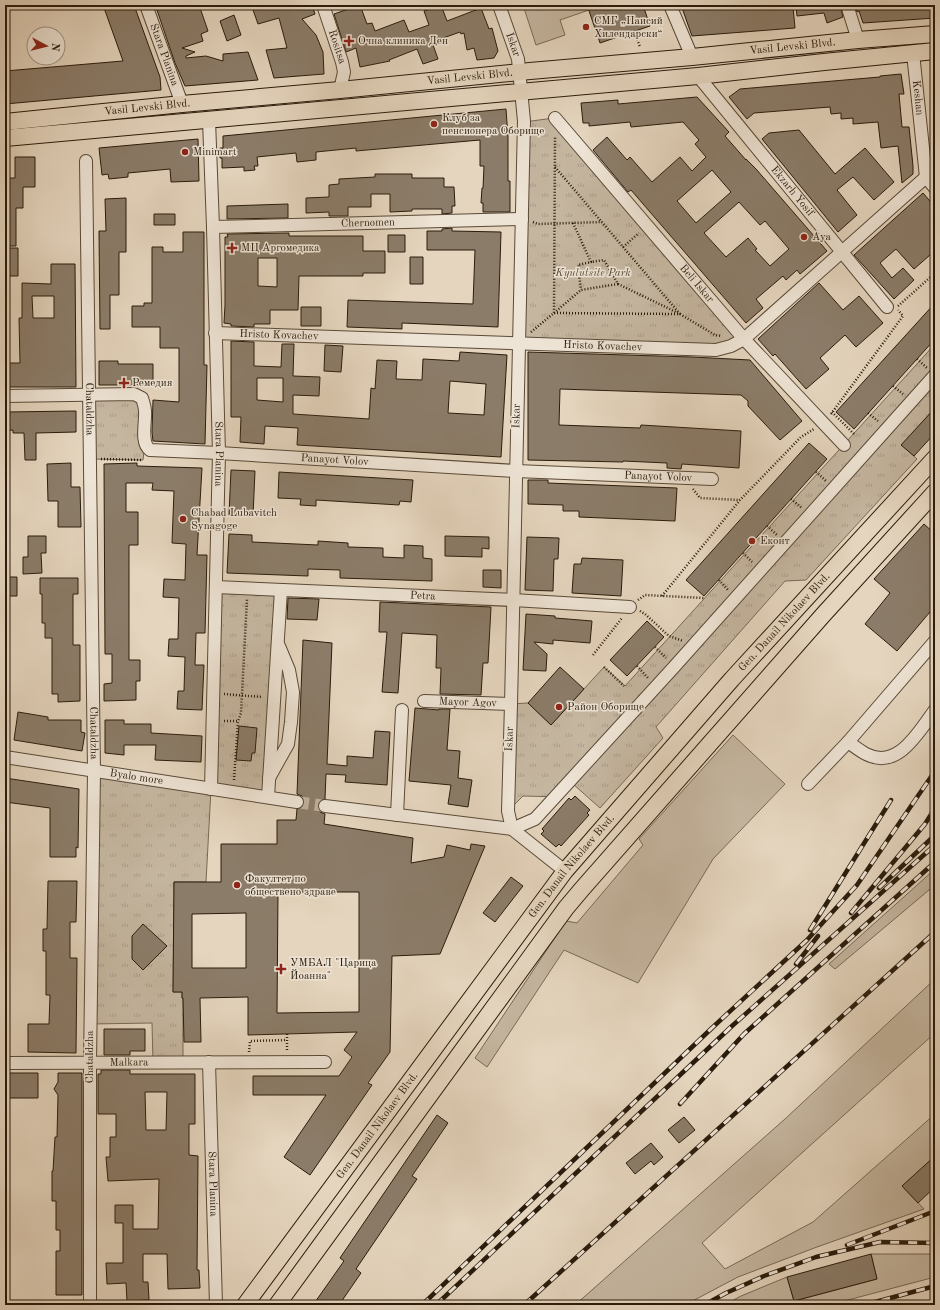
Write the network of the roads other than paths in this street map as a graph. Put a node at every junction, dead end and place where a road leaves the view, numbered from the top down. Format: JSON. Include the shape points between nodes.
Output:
{"nodes":[{"id":1,"x":146,"y":5,"type":"edge"},
{"id":2,"x":323,"y":5,"type":"edge"},
{"id":3,"x":499,"y":5,"type":"edge"},
{"id":4,"x":670,"y":5,"type":"edge"},
{"id":5,"x":847,"y":5,"type":"edge"},
{"id":6,"x":935,"y":34,"type":"edge"},
{"id":7,"x":858,"y":40,"type":"junction"},
{"id":8,"x":935,"y":51,"type":"edge"},
{"id":9,"x":912,"y":53,"type":"junction"},
{"id":10,"x":692,"y":58,"type":"junction"},
{"id":11,"x":520,"y":72,"type":"junction"},
{"id":12,"x":698,"y":76,"type":"junction"},
{"id":13,"x":340,"y":90,"type":"junction"},
{"id":14,"x":522,"y":92,"type":"junction"},
{"id":15,"x":182,"y":104,"type":"junction"},
{"id":16,"x":555,"y":118,"type":"dead end"},
{"id":17,"x":209,"y":120,"type":"junction"},
{"id":18,"x":5,"y":122,"type":"edge"},
{"id":19,"x":5,"y":138,"type":"edge"},
{"id":20,"x":86,"y":161,"type":"dead end"},
{"id":21,"x":926,"y":177,"type":"junction"},
{"id":22,"x":935,"y":188,"type":"edge"},
{"id":23,"x":522,"y":219,"type":"junction"},
{"id":24,"x":213,"y":227,"type":"junction"},
{"id":25,"x":842,"y":252,"type":"junction"},
{"id":26,"x":887,"y":307,"type":"dead end"},
{"id":27,"x":215,"y":333,"type":"junction"},
{"id":28,"x":744,"y":339,"type":"junction"},
{"id":29,"x":519,"y":343,"type":"junction"},
{"id":30,"x":935,"y":375,"type":"edge"},
{"id":31,"x":89,"y":394,"type":"junction"},
{"id":32,"x":5,"y":396,"type":"edge"},
{"id":33,"x":844,"y":445,"type":"dead end"},
{"id":34,"x":219,"y":453,"type":"junction"},
{"id":35,"x":935,"y":458,"type":"edge"},
{"id":36,"x":516,"y":471,"type":"junction"},
{"id":37,"x":712,"y":479,"type":"dead end"},
{"id":38,"x":935,"y":492,"type":"edge"},
{"id":39,"x":216,"y":587,"type":"junction"},
{"id":40,"x":281,"y":590,"type":"junction"},
{"id":41,"x":513,"y":600,"type":"junction"},
{"id":42,"x":630,"y":607,"type":"road end"},
{"id":43,"x":935,"y":641,"type":"edge"},
{"id":44,"x":278,"y":642,"type":"junction"},
{"id":45,"x":424,"y":701,"type":"dead end"},
{"id":46,"x":511,"y":704,"type":"junction"},
{"id":47,"x":402,"y":710,"type":"dead end"},
{"id":48,"x":935,"y":710,"type":"edge"},
{"id":49,"x":848,"y":742,"type":"junction"},
{"id":50,"x":5,"y":757,"type":"edge"},
{"id":51,"x":94,"y":771,"type":"junction"},
{"id":52,"x":269,"y":779,"type":"junction"},
{"id":53,"x":808,"y":784,"type":"dead end"},
{"id":54,"x":211,"y":789,"type":"junction"},
{"id":55,"x":268,"y":798,"type":"junction"},
{"id":56,"x":297,"y":802,"type":"tunnel mouth"},
{"id":57,"x":325,"y":806,"type":"tunnel mouth"},
{"id":58,"x":397,"y":815,"type":"junction"},
{"id":59,"x":512,"y":829,"type":"junction"},
{"id":60,"x":565,"y":871,"type":"junction"},
{"id":61,"x":209,"y":1062,"type":"junction"},
{"id":62,"x":325,"y":1062,"type":"dead end"},
{"id":63,"x":5,"y":1063,"type":"edge"},
{"id":64,"x":90,"y":1063,"type":"junction"},
{"id":65,"x":90,"y":1305,"type":"edge"},
{"id":66,"x":216,"y":1305,"type":"edge"},
{"id":67,"x":245,"y":1305,"type":"edge"},
{"id":68,"x":278,"y":1305,"type":"edge"}],
"edges":[{"from":1,"to":15,"type":"street","name":"Stara Planina"},
{"from":2,"to":13,"type":"street","name":"Rositsa","via":[[342,62],[344,72]]},
{"from":3,"to":11,"type":"street","name":"Iskar"},
{"from":4,"to":10,"type":"street"},
{"from":5,"to":7,"type":"street"},
{"from":6,"to":7,"type":"main road","name":"Vasil Levski Blvd."},
{"from":7,"to":10,"type":"main road","name":"Vasil Levski Blvd."},
{"from":8,"to":9,"type":"main road","name":"Vasil Levski Blvd."},
{"from":9,"to":12,"type":"main road","name":"Vasil Levski Blvd."},
{"from":9,"to":21,"type":"street","name":"Keshan"},
{"from":10,"to":11,"type":"main road","name":"Vasil Levski Blvd."},
{"from":11,"to":13,"type":"main road","name":"Vasil Levski Blvd."},
{"from":11,"to":14,"type":"street","name":"Iskar"},
{"from":12,"to":14,"type":"main road","name":"Vasil Levski Blvd."},
{"from":12,"to":25,"type":"street","name":"Ekzarh Yosif"},
{"from":13,"to":15,"type":"main road","name":"Vasil Levski Blvd."},
{"from":14,"to":17,"type":"main road","name":"Vasil Levski Blvd."},
{"from":14,"to":23,"type":"street","name":"Iskar"},
{"from":15,"to":18,"type":"main road","name":"Vasil Levski Blvd."},
{"from":16,"to":28,"type":"street","name":"Beli Iskar"},
{"from":17,"to":19,"type":"main road","name":"Vasil Levski Blvd."},
{"from":17,"to":24,"type":"street","name":"Stara Planina"},
{"from":20,"to":31,"type":"street","name":"Chataldzha"},
{"from":21,"to":22,"type":"street"},
{"from":21,"to":25,"type":"street","name":"Hristo Kovachev"},
{"from":23,"to":24,"type":"street","name":"Chernomen"},
{"from":23,"to":29,"type":"street","name":"Iskar"},
{"from":24,"to":27,"type":"street","name":"Stara Planina"},
{"from":25,"to":26,"type":"street","name":"Ekzarh Yosif"},
{"from":25,"to":28,"type":"street","name":"Hristo Kovachev"},
{"from":27,"to":29,"type":"street","name":"Hristo Kovachev"},
{"from":27,"to":34,"type":"street","name":"Stara Planina"},
{"from":28,"to":29,"type":"street","name":"Hristo Kovachev","via":[[716,350]]},
{"from":28,"to":33,"type":"street","name":"Beli Iskar"},
{"from":29,"to":36,"type":"street","name":"Iskar"},
{"from":30,"to":59,"type":"street","via":[[535,819]]},
{"from":31,"to":32,"type":"street"},
{"from":31,"to":34,"type":"street","name":"Panayot Volov","via":[[134,394],[142,398],[145,409],[145,442],[150,450]]},
{"from":31,"to":51,"type":"street","name":"Chataldzha"},
{"from":34,"to":36,"type":"street","name":"Panayot Volov"},
{"from":34,"to":39,"type":"street","name":"Stara Planina"},
{"from":35,"to":60,"type":"main road","name":"Gen. Danail Nikolaev Blvd.","via":[[732,680]]},
{"from":36,"to":37,"type":"street","name":"Panayot Volov"},
{"from":36,"to":41,"type":"street","name":"Iskar"},
{"from":38,"to":68,"type":"main road","name":"Gen. Danail Nikolaev Blvd.","via":[[578,894]]},
{"from":39,"to":40,"type":"street","name":"Petra"},
{"from":39,"to":54,"type":"street","name":"Stara Planina"},
{"from":40,"to":41,"type":"street","name":"Petra"},
{"from":40,"to":44,"type":"street"},
{"from":41,"to":42,"type":"street","name":"Petra"},
{"from":41,"to":46,"type":"street","name":"Iskar"},
{"from":43,"to":49,"type":"street"},
{"from":44,"to":52,"type":"street"},
{"from":44,"to":52,"type":"street","via":[[289,670],[293,692],[288,744]]},
{"from":45,"to":46,"type":"street","name":"Mayor Agov"},
{"from":46,"to":59,"type":"street","name":"Iskar","via":[[508,811]]},
{"from":47,"to":58,"type":"street"},
{"from":48,"to":49,"type":"street","via":[[909,744],[895,756],[881,759],[867,755]]},
{"from":49,"to":53,"type":"street"},
{"from":50,"to":51,"type":"street","name":"Byalo more"},
{"from":51,"to":54,"type":"street","name":"Byalo more"},
{"from":51,"to":64,"type":"street","name":"Chataldzha"},
{"from":52,"to":55,"type":"street"},
{"from":54,"to":55,"type":"street","name":"Byalo more"},
{"from":55,"to":56,"type":"street","name":"Byalo more"},
{"from":57,"to":58,"type":"street"},
{"from":58,"to":59,"type":"street"},
{"from":59,"to":60,"type":"street"},
{"from":60,"to":67,"type":"main road","name":"Gen. Danail Nikolaev Blvd."},
{"from":61,"to":62,"type":"street","name":"Malkara"},
{"from":61,"to":64,"type":"street","name":"Malkara"},
{"from":61,"to":66,"type":"street","name":"Stara Planina"},
{"from":63,"to":64,"type":"street","name":"Malkara"},
{"from":64,"to":65,"type":"street","name":"Chataldzha"}]}
